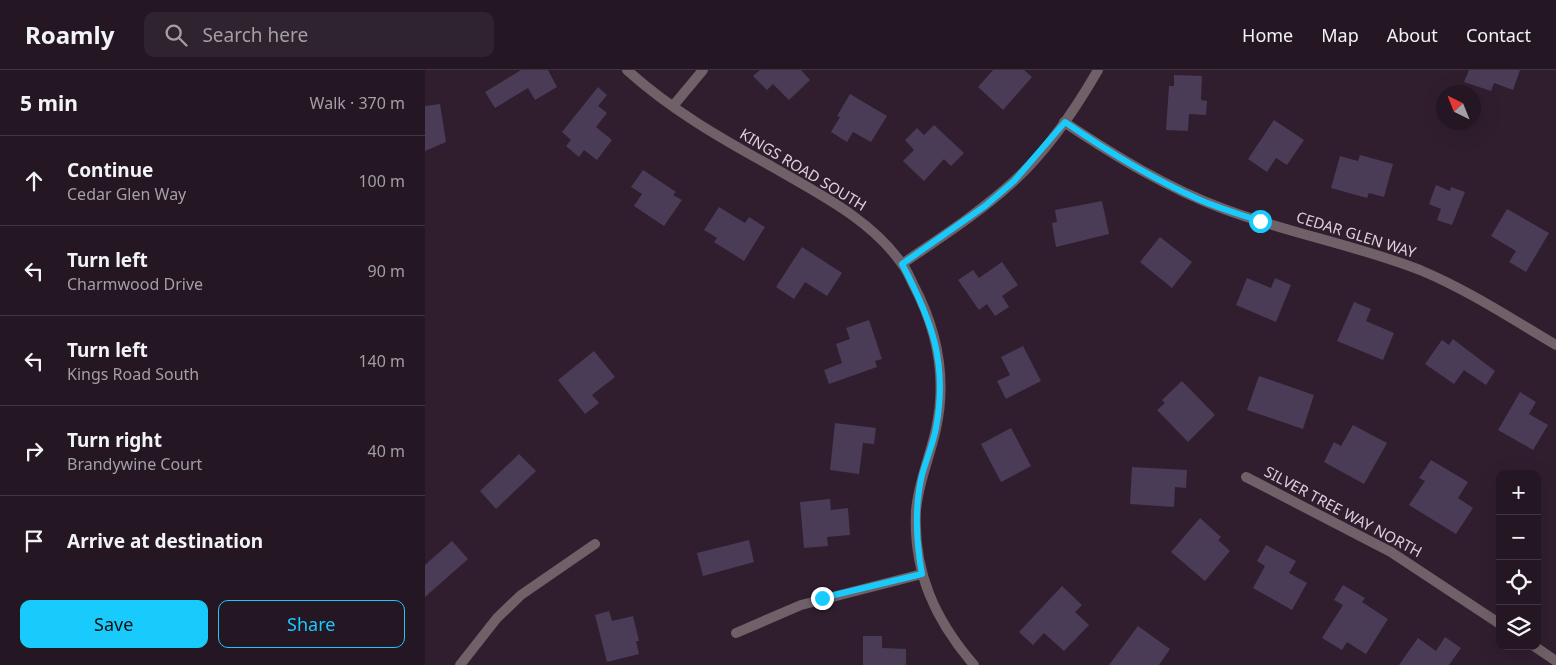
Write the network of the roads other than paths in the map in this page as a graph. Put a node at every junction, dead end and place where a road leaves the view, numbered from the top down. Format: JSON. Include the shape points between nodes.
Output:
{"nodes":[{"id":1,"x":627,"y":70,"type":"edge"},
{"id":2,"x":703,"y":70,"type":"edge"},
{"id":3,"x":1098,"y":70,"type":"edge"},
{"id":4,"x":673,"y":106,"type":"junction"},
{"id":5,"x":1065,"y":122,"type":"junction"},
{"id":6,"x":902,"y":264,"type":"junction"},
{"id":7,"x":1556,"y":345,"type":"edge"},
{"id":8,"x":1246,"y":477,"type":"dead end"},
{"id":9,"x":595,"y":544,"type":"dead end"},
{"id":10,"x":922,"y":574,"type":"junction"},
{"id":11,"x":1496,"y":621,"type":"edge"},
{"id":12,"x":736,"y":633,"type":"dead end"},
{"id":13,"x":1540,"y":650,"type":"edge"},
{"id":14,"x":1556,"y":661,"type":"edge"},
{"id":15,"x":460,"y":665,"type":"edge"},
{"id":16,"x":974,"y":665,"type":"edge"}],
"edges":[{"from":1,"to":4,"type":"street","name":"KINGS ROAD SOUTH"},
{"from":2,"to":4,"type":"street"},
{"from":3,"to":5,"type":"street"},
{"from":4,"to":6,"type":"street","name":"KINGS ROAD SOUTH","via":[[855,217]]},
{"from":5,"to":6,"type":"street","via":[[1014,181],[985,206]]},
{"from":5,"to":7,"type":"street","name":"CEDAR GLEN WAY","via":[[1134,166],[1198,199],[1421,271],[1473,295]]},
{"from":6,"to":10,"type":"street","name":"KINGS ROAD SOUTH","via":[[930,322],[940,372],[936,429],[922,477],[917,510],[916,536]]},
{"from":8,"to":11,"type":"street","name":"SILVER TREE WAY NORTH","via":[[1391,552]]},
{"from":9,"to":15,"type":"street","via":[[521,596],[497,618]]},
{"from":10,"to":12,"type":"street","via":[[801,605]]},
{"from":10,"to":16,"type":"street","name":"KINGS ROAD SOUTH","via":[[942,622]]},
{"from":13,"to":14,"type":"street"}]}
